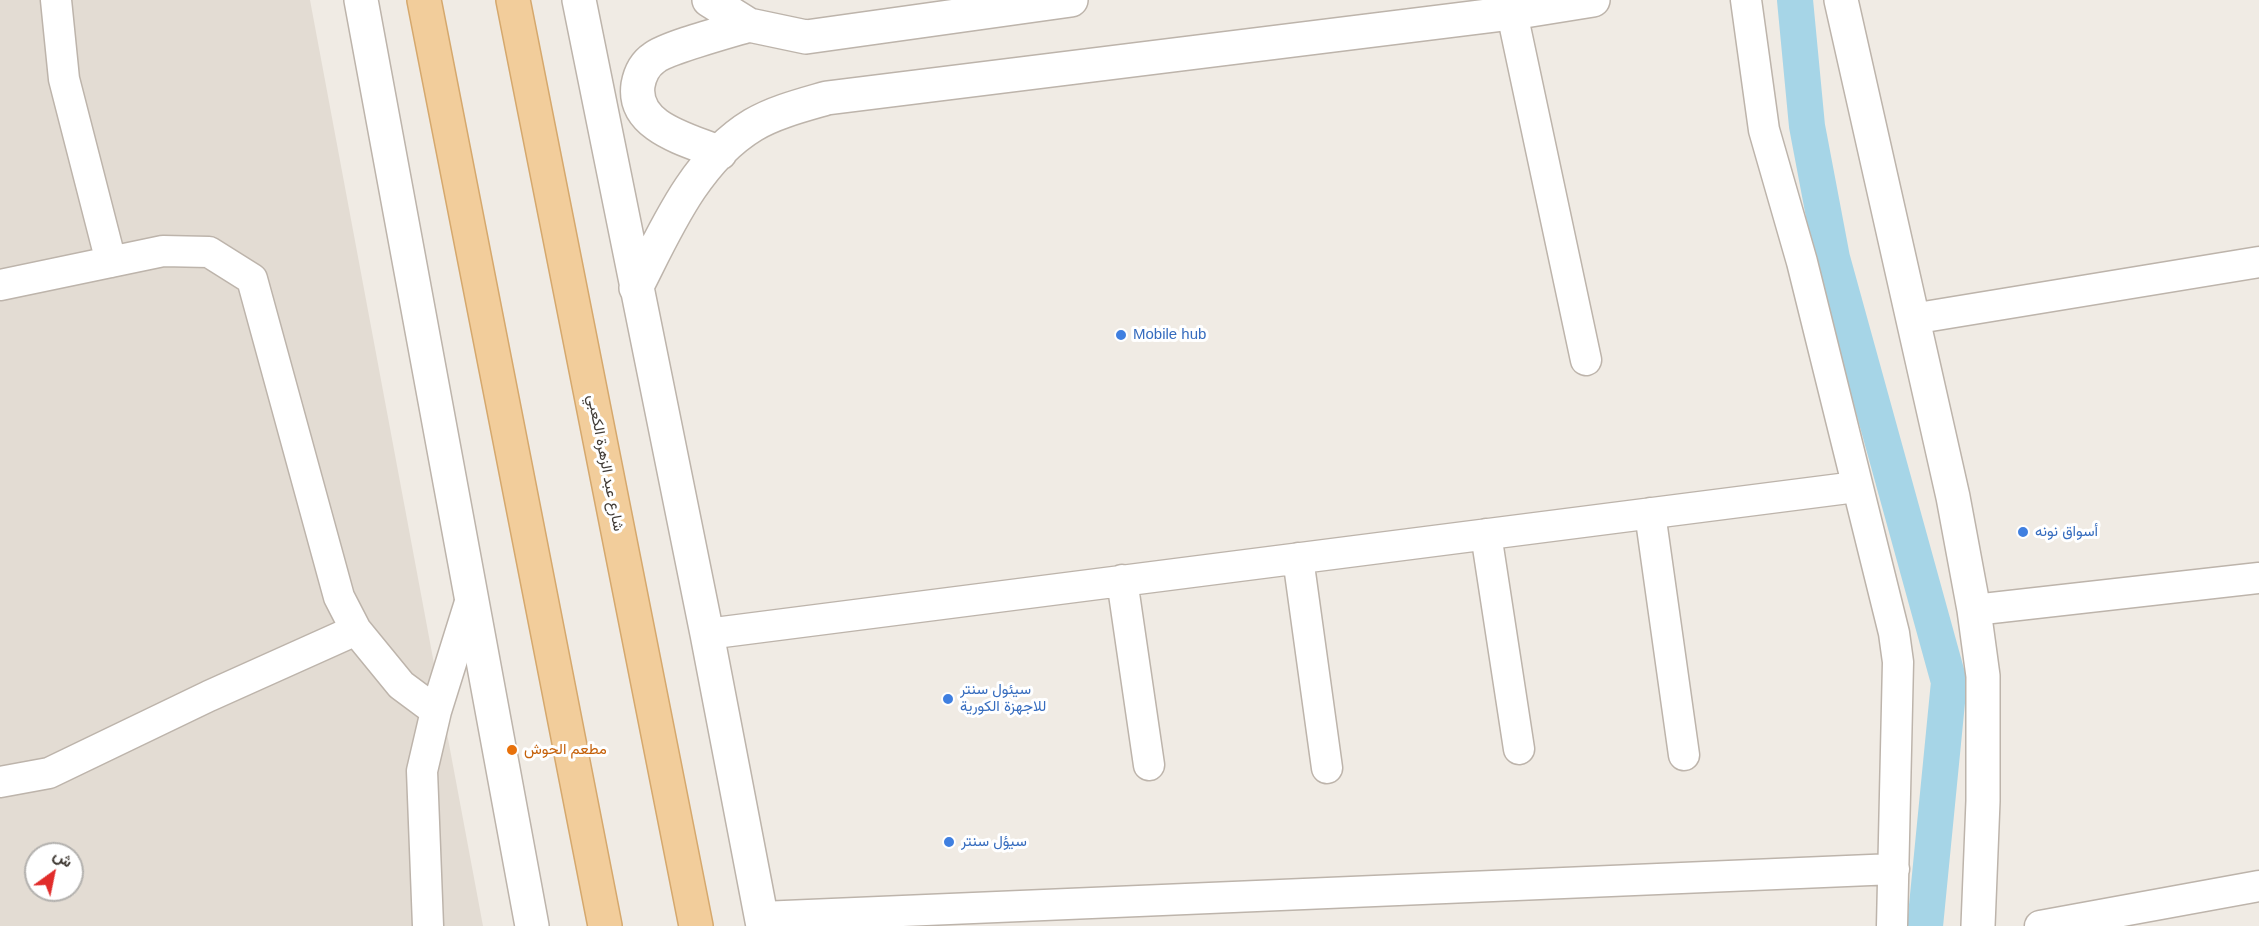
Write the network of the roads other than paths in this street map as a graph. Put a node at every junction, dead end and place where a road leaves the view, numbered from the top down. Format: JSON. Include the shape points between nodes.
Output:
{"nodes":[{"id":1,"x":56,"y":0,"type":"edge"},
{"id":2,"x":361,"y":0,"type":"edge"},
{"id":3,"x":424,"y":0,"type":"edge"},
{"id":4,"x":513,"y":0,"type":"edge"},
{"id":5,"x":579,"y":0,"type":"edge"},
{"id":6,"x":709,"y":0,"type":"edge"},
{"id":7,"x":1071,"y":0,"type":"edge"},
{"id":8,"x":1593,"y":0,"type":"edge"},
{"id":9,"x":1746,"y":0,"type":"edge"},
{"id":10,"x":1840,"y":0,"type":"edge"},
{"id":11,"x":1512,"y":13,"type":"junction"},
{"id":12,"x":750,"y":25,"type":"junction"},
{"id":13,"x":720,"y":153,"type":"junction"},
{"id":14,"x":111,"y":262,"type":"junction"},
{"id":15,"x":2259,"y":262,"type":"edge"},
{"id":16,"x":0,"y":285,"type":"edge"},
{"id":17,"x":636,"y":288,"type":"junction"},
{"id":18,"x":1912,"y":319,"type":"junction"},
{"id":19,"x":1586,"y":360,"type":"dead end"},
{"id":20,"x":1856,"y":487,"type":"junction"},
{"id":21,"x":1650,"y":513,"type":"junction"},
{"id":22,"x":1486,"y":534,"type":"junction"},
{"id":23,"x":1298,"y":558,"type":"junction"},
{"id":24,"x":2259,"y":578,"type":"edge"},
{"id":25,"x":1122,"y":580,"type":"junction"},
{"id":26,"x":471,"y":599,"type":"junction"},
{"id":27,"x":1974,"y":610,"type":"junction"},
{"id":28,"x":357,"y":630,"type":"junction"},
{"id":29,"x":707,"y":634,"type":"junction"},
{"id":30,"x":436,"y":711,"type":"junction"},
{"id":31,"x":1519,"y":749,"type":"dead end"},
{"id":32,"x":1684,"y":755,"type":"dead end"},
{"id":33,"x":1149,"y":765,"type":"dead end"},
{"id":34,"x":1327,"y":768,"type":"dead end"},
{"id":35,"x":0,"y":782,"type":"edge"},
{"id":36,"x":1894,"y":869,"type":"junction"},
{"id":37,"x":2259,"y":886,"type":"edge"},
{"id":38,"x":762,"y":921,"type":"edge"},
{"id":39,"x":428,"y":926,"type":"edge"},
{"id":40,"x":532,"y":926,"type":"edge"},
{"id":41,"x":605,"y":926,"type":"edge"},
{"id":42,"x":696,"y":926,"type":"edge"},
{"id":43,"x":1892,"y":926,"type":"edge"},
{"id":44,"x":1978,"y":926,"type":"edge"},
{"id":45,"x":2040,"y":926,"type":"edge"}],
"edges":[{"from":1,"to":14,"type":"street","via":[[64,79]]},
{"from":2,"to":26,"type":"street"},
{"from":3,"to":41,"type":"main road"},
{"from":4,"to":42,"type":"main road","name":"شارع عبد الزهرة الكعبي"},
{"from":5,"to":17,"type":"street"},
{"from":6,"to":12,"type":"street"},
{"from":7,"to":12,"type":"street","via":[[806,37]]},
{"from":8,"to":11,"type":"street"},
{"from":9,"to":20,"type":"street","via":[[1764,130],[1802,262]]},
{"from":10,"to":18,"type":"street"},
{"from":11,"to":13,"type":"street","via":[[827,98],[753,125]]},
{"from":11,"to":19,"type":"street"},
{"from":12,"to":13,"type":"street","via":[[655,56],[640,75],[639,100],[655,124]]},
{"from":13,"to":17,"type":"street","via":[[669,223]]},
{"from":14,"to":16,"type":"street"},
{"from":14,"to":28,"type":"street","via":[[163,251],[209,252],[252,279],[339,597]]},
{"from":15,"to":18,"type":"street"},
{"from":17,"to":29,"type":"street"},
{"from":18,"to":27,"type":"street","via":[[1953,497]]},
{"from":20,"to":21,"type":"street"},
{"from":20,"to":36,"type":"street","via":[[1899,662]]},
{"from":21,"to":22,"type":"street"},
{"from":21,"to":32,"type":"street"},
{"from":22,"to":23,"type":"street"},
{"from":22,"to":31,"type":"street"},
{"from":23,"to":25,"type":"street"},
{"from":23,"to":34,"type":"street"},
{"from":24,"to":27,"type":"street"},
{"from":25,"to":29,"type":"street"},
{"from":25,"to":33,"type":"street"},
{"from":26,"to":30,"type":"street"},
{"from":26,"to":40,"type":"street"},
{"from":27,"to":44,"type":"street","via":[[1983,676]]},
{"from":28,"to":30,"type":"street","via":[[401,686]]},
{"from":28,"to":35,"type":"street","via":[[49,773]]},
{"from":29,"to":38,"type":"street"},
{"from":30,"to":39,"type":"street","via":[[422,771]]},
{"from":36,"to":38,"type":"street"},
{"from":36,"to":43,"type":"street"},
{"from":37,"to":45,"type":"street"}]}
